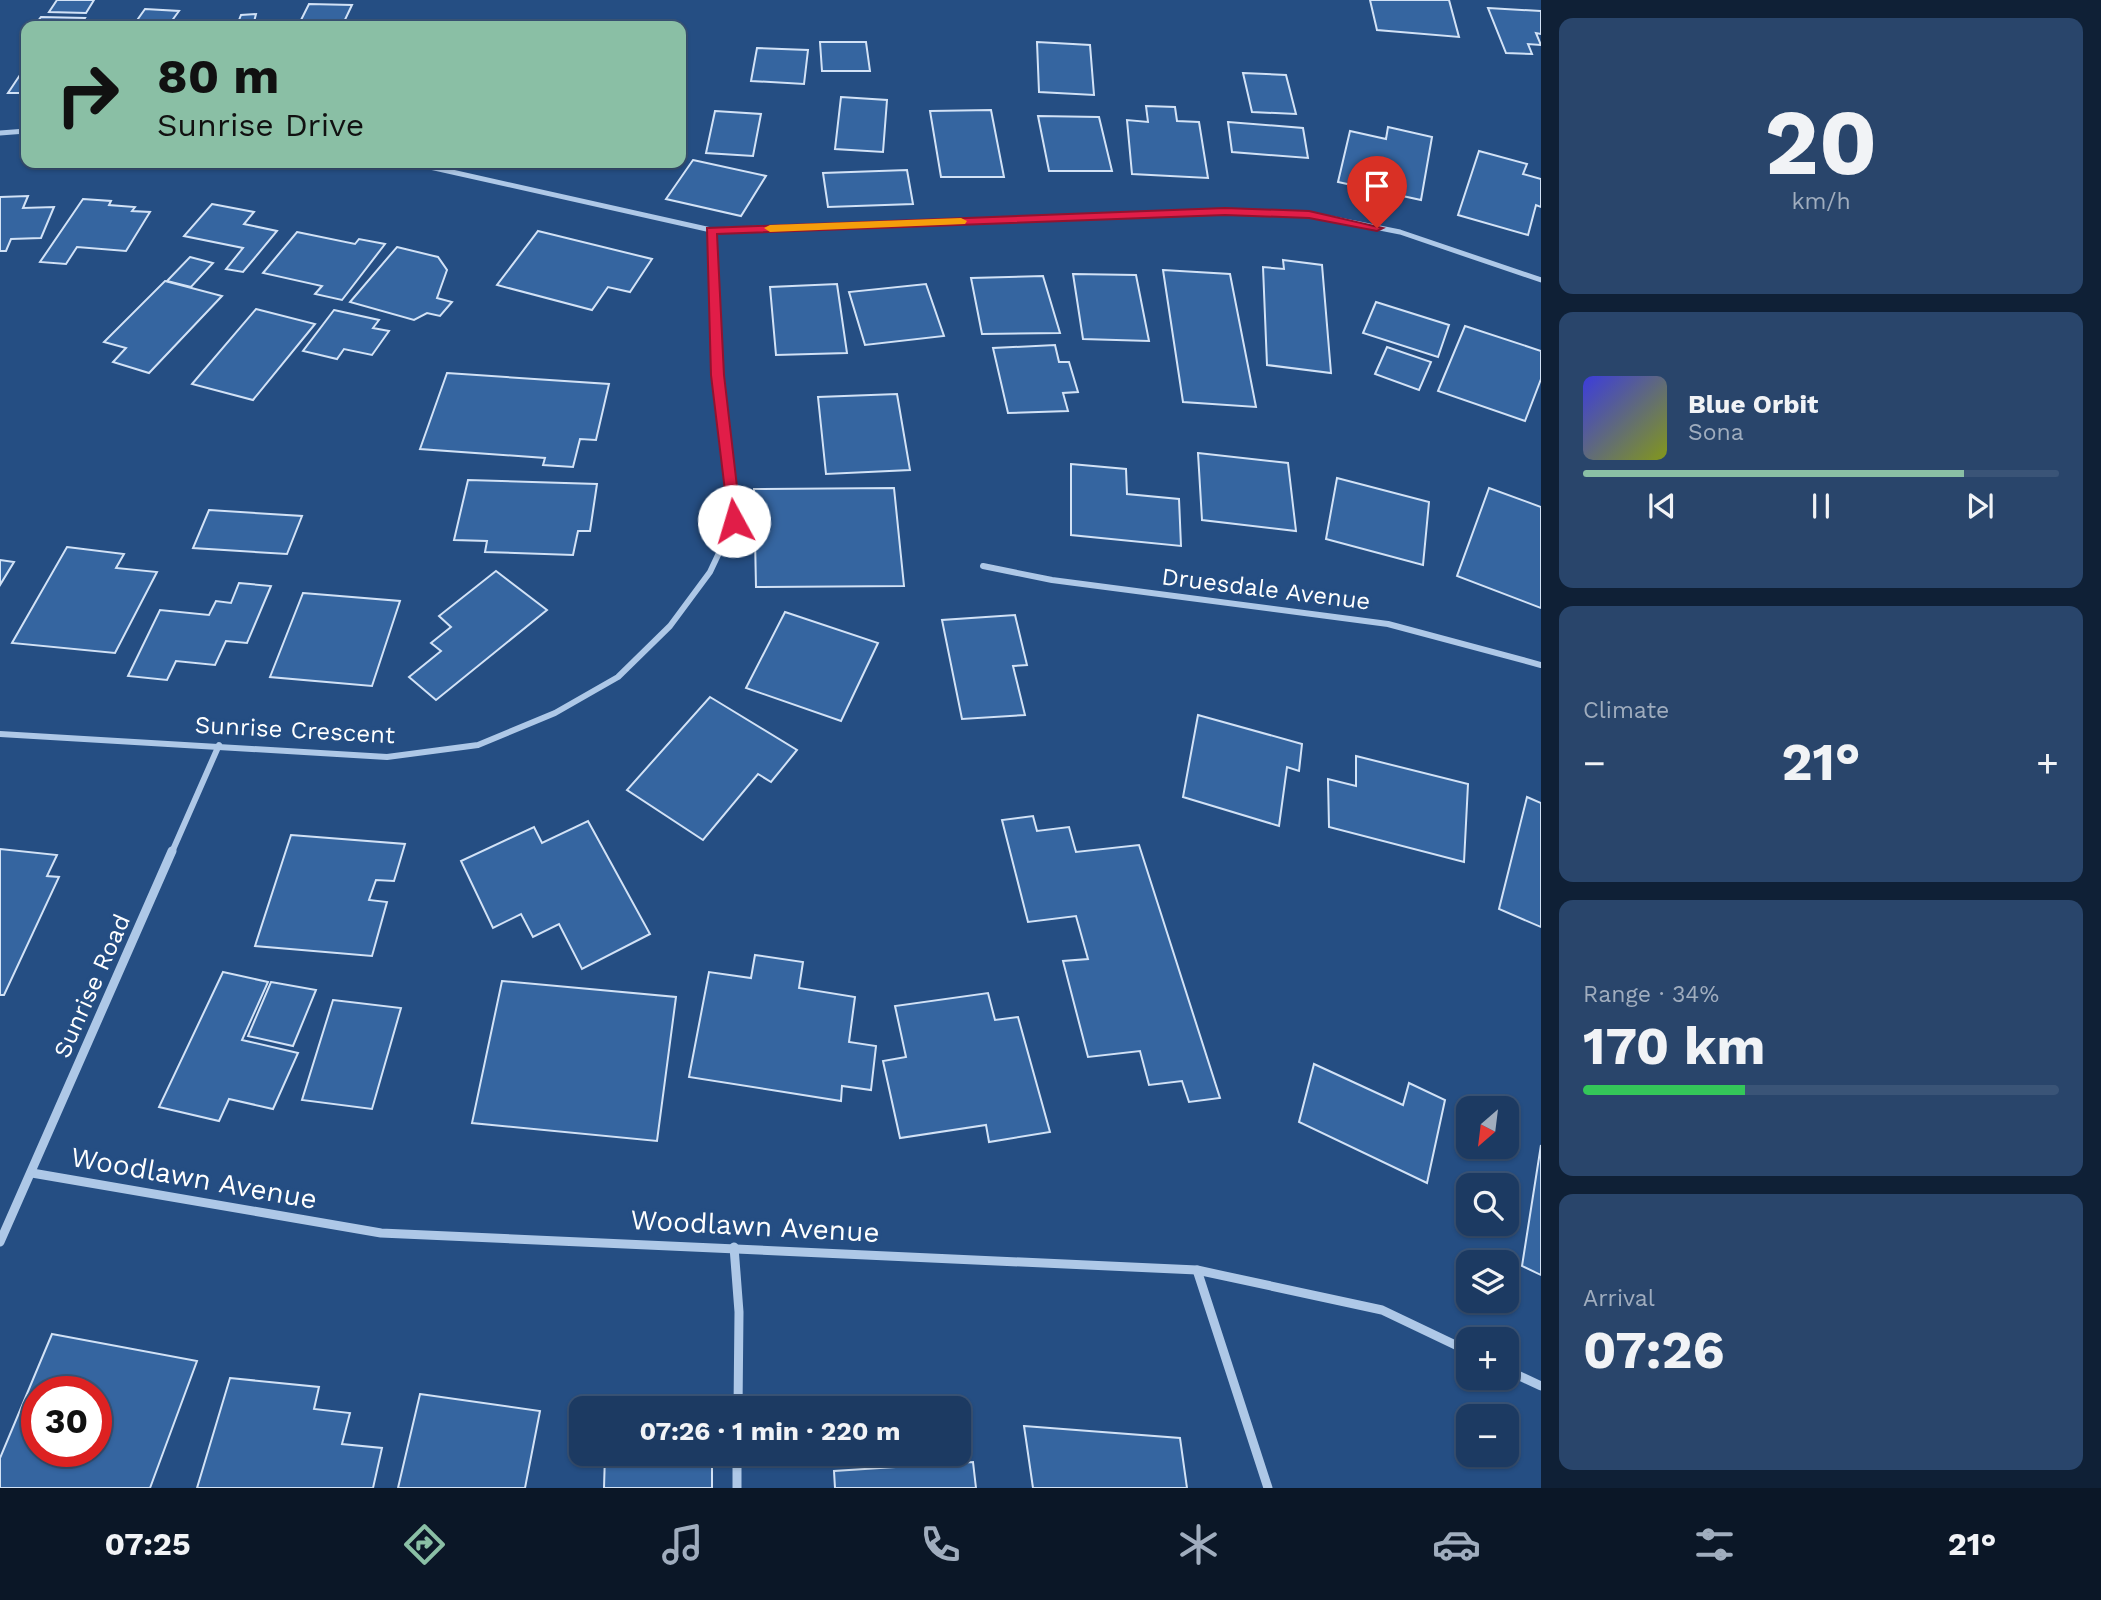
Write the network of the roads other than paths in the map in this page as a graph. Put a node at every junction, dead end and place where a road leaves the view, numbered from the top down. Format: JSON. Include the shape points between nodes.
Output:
{"nodes":[{"id":1,"x":21,"y":131,"type":"edge"},
{"id":2,"x":0,"y":133,"type":"edge"},
{"id":3,"x":434,"y":168,"type":"edge"},
{"id":4,"x":711,"y":230,"type":"junction"},
{"id":5,"x":1541,"y":280,"type":"edge"},
{"id":6,"x":983,"y":566,"type":"dead end"},
{"id":7,"x":1541,"y":665,"type":"edge"},
{"id":8,"x":0,"y":734,"type":"edge"},
{"id":9,"x":219,"y":745,"type":"junction"},
{"id":10,"x":32,"y":1173,"type":"junction"},
{"id":11,"x":0,"y":1242,"type":"edge"},
{"id":12,"x":734,"y":1247,"type":"junction"},
{"id":13,"x":1196,"y":1270,"type":"junction"},
{"id":14,"x":1456,"y":1345,"type":"edge"},
{"id":15,"x":1519,"y":1376,"type":"edge"},
{"id":16,"x":1541,"y":1386,"type":"edge"},
{"id":17,"x":738,"y":1396,"type":"edge"},
{"id":18,"x":737,"y":1466,"type":"edge"},
{"id":19,"x":737,"y":1488,"type":"edge"},
{"id":20,"x":1268,"y":1488,"type":"edge"}],
"edges":[{"from":1,"to":2,"type":"street"},
{"from":3,"to":4,"type":"street"},
{"from":4,"to":5,"type":"street","via":[[1225,211],[1309,214],[1400,232]]},
{"from":4,"to":9,"type":"street","name":"Sunrise Crescent","via":[[718,375],[734,521],[710,572],[670,626],[618,677],[555,713],[478,745],[387,757]]},
{"from":6,"to":7,"type":"street","name":"Druesdale Avenue","via":[[1052,580],[1388,624]]},
{"from":8,"to":9,"type":"street","name":"Sunrise Crescent"},
{"from":9,"to":10,"type":"street","name":"Sunrise Road"},
{"from":10,"to":11,"type":"street","name":"Sunrise Road"},
{"from":10,"to":12,"type":"street","name":"Woodlawn Avenue","via":[[381,1233]]},
{"from":12,"to":13,"type":"street","name":"Woodlawn Avenue"},
{"from":12,"to":17,"type":"street"},
{"from":13,"to":14,"type":"street","name":"Woodlawn Avenue","via":[[1382,1310]]},
{"from":13,"to":20,"type":"street"},
{"from":15,"to":16,"type":"street"},
{"from":18,"to":19,"type":"street"}]}
